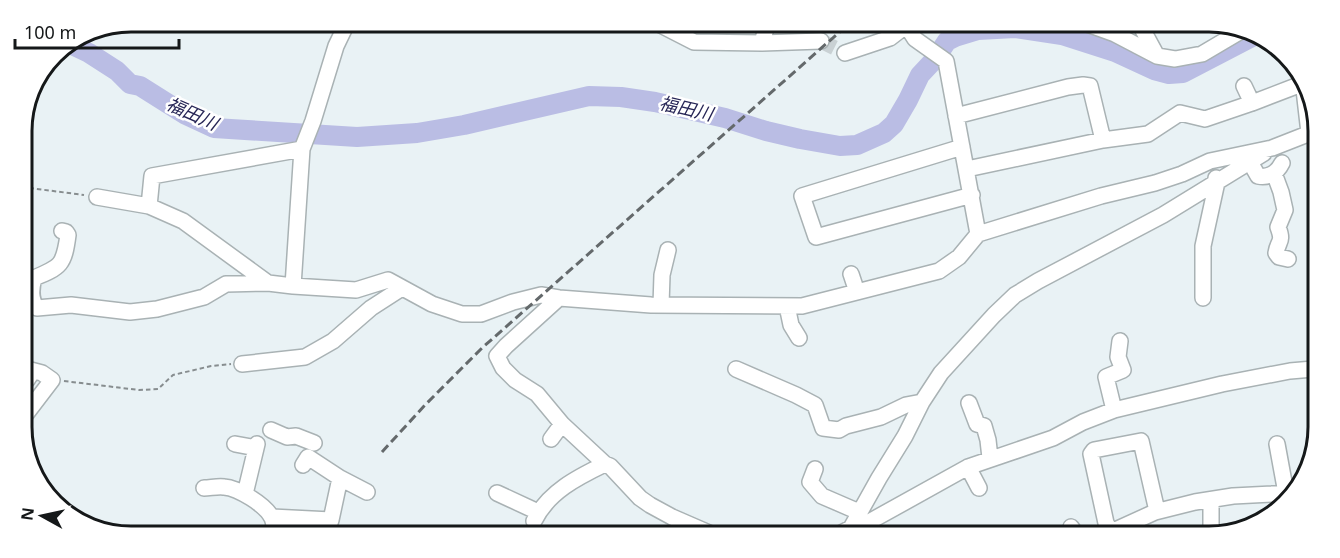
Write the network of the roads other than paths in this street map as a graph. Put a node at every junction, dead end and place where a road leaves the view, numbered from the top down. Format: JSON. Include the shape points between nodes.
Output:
{"nodes":[{"id":1,"x":343,"y":32,"type":"edge"},
{"id":2,"x":674,"y":32,"type":"edge"},
{"id":3,"x":765,"y":32,"type":"edge"},
{"id":4,"x":898,"y":32,"type":"edge"},
{"id":5,"x":912,"y":32,"type":"edge"},
{"id":6,"x":1109,"y":32,"type":"edge"},
{"id":7,"x":1144,"y":32,"type":"edge"},
{"id":8,"x":1234,"y":35,"type":"edge"},
{"id":9,"x":821,"y":41,"type":"tunnel mouth"},
{"id":10,"x":762,"y":43,"type":"junction"},
{"id":11,"x":845,"y":53,"type":"dead end"},
{"id":12,"x":1157,"y":56,"type":"junction"},
{"id":13,"x":1297,"y":85,"type":"edge"},
{"id":14,"x":1244,"y":86,"type":"dead end"},
{"id":15,"x":1252,"y":103,"type":"junction"},
{"id":16,"x":956,"y":116,"type":"junction"},
{"id":17,"x":1308,"y":133,"type":"edge"},
{"id":18,"x":1103,"y":140,"type":"junction"},
{"id":19,"x":962,"y":147,"type":"junction"},
{"id":20,"x":1272,"y":148,"type":"junction"},
{"id":21,"x":302,"y":149,"type":"junction"},
{"id":22,"x":1210,"y":161,"type":"junction"},
{"id":23,"x":1250,"y":162,"type":"junction"},
{"id":24,"x":967,"y":170,"type":"junction"},
{"id":25,"x":1217,"y":182,"type":"junction"},
{"id":26,"x":972,"y":195,"type":"junction"},
{"id":27,"x":97,"y":197,"type":"road end"},
{"id":28,"x":150,"y":207,"type":"junction"},
{"id":29,"x":62,"y":231,"type":"dead end"},
{"id":30,"x":978,"y":234,"type":"junction"},
{"id":31,"x":668,"y":250,"type":"dead end"},
{"id":32,"x":1288,"y":259,"type":"dead end"},
{"id":33,"x":851,"y":274,"type":"dead end"},
{"id":34,"x":268,"y":283,"type":"junction"},
{"id":35,"x":294,"y":286,"type":"junction"},
{"id":36,"x":402,"y":288,"type":"junction"},
{"id":37,"x":857,"y":292,"type":"junction"},
{"id":38,"x":559,"y":298,"type":"junction"},
{"id":39,"x":1203,"y":298,"type":"dead end"},
{"id":40,"x":661,"y":305,"type":"junction"},
{"id":41,"x":787,"y":306,"type":"junction"},
{"id":42,"x":800,"y":338,"type":"dead end"},
{"id":43,"x":1120,"y":341,"type":"dead end"},
{"id":44,"x":242,"y":364,"type":"road end"},
{"id":45,"x":736,"y":369,"type":"dead end"},
{"id":46,"x":1308,"y":369,"type":"edge"},
{"id":47,"x":32,"y":374,"type":"edge"},
{"id":48,"x":922,"y":402,"type":"junction"},
{"id":49,"x":969,"y":403,"type":"dead end"},
{"id":50,"x":32,"y":406,"type":"edge"},
{"id":51,"x":1114,"y":410,"type":"junction"},
{"id":52,"x":562,"y":424,"type":"junction"},
{"id":53,"x":271,"y":430,"type":"dead end"},
{"id":54,"x":551,"y":439,"type":"dead end"},
{"id":55,"x":235,"y":444,"type":"dead end"},
{"id":56,"x":1277,"y":444,"type":"dead end"},
{"id":57,"x":990,"y":458,"type":"junction"},
{"id":58,"x":605,"y":464,"type":"junction"},
{"id":59,"x":968,"y":466,"type":"junction"},
{"id":60,"x":340,"y":478,"type":"junction"},
{"id":61,"x":797,"y":479,"type":"dead end"},
{"id":62,"x":204,"y":488,"type":"dead end"},
{"id":63,"x":979,"y":488,"type":"dead end"},
{"id":64,"x":1288,"y":488,"type":"edge"},
{"id":65,"x":367,"y":492,"type":"dead end"},
{"id":66,"x":1284,"y":493,"type":"edge"},
{"id":67,"x":245,"y":494,"type":"junction"},
{"id":68,"x":497,"y":494,"type":"dead end"},
{"id":69,"x":1211,"y":500,"type":"junction"},
{"id":70,"x":1157,"y":511,"type":"junction"},
{"id":71,"x":859,"y":512,"type":"junction"},
{"id":72,"x":272,"y":517,"type":"junction"},
{"id":73,"x":275,"y":526,"type":"edge"},
{"id":74,"x":693,"y":526,"type":"edge"},
{"id":75,"x":851,"y":526,"type":"edge"},
{"id":76,"x":856,"y":526,"type":"edge"},
{"id":77,"x":1106,"y":526,"type":"edge"},
{"id":78,"x":1124,"y":526,"type":"edge"},
{"id":79,"x":1211,"y":526,"type":"edge"}],
"edges":[{"from":1,"to":21,"type":"street"},
{"from":2,"to":10,"type":"street","via":[[694,42]]},
{"from":3,"to":10,"type":"street"},
{"from":4,"to":11,"type":"street"},
{"from":5,"to":16,"type":"street","via":[[915,39],[946,61]]},
{"from":6,"to":12,"type":"street"},
{"from":7,"to":12,"type":"street"},
{"from":8,"to":12,"type":"street","via":[[1203,54],[1174,59]]},
{"from":9,"to":10,"type":"street"},
{"from":13,"to":15,"type":"street"},
{"from":14,"to":15,"type":"street"},
{"from":15,"to":18,"type":"street","via":[[1205,119],[1180,113],[1148,134]]},
{"from":16,"to":18,"type":"street","via":[[1083,84],[1090,86]]},
{"from":16,"to":19,"type":"street"},
{"from":17,"to":20,"type":"street"},
{"from":18,"to":24,"type":"street"},
{"from":19,"to":24,"type":"street"},
{"from":19,"to":26,"type":"street","via":[[802,196],[816,237]]},
{"from":20,"to":22,"type":"street"},
{"from":20,"to":23,"type":"street"},
{"from":21,"to":28,"type":"street","via":[[152,176]]},
{"from":21,"to":35,"type":"street"},
{"from":22,"to":25,"type":"street"},
{"from":22,"to":30,"type":"street","via":[[1155,183]]},
{"from":23,"to":25,"type":"street"},
{"from":23,"to":32,"type":"street","via":[[1258,176],[1264,177],[1278,168],[1285,210],[1278,227],[1282,236],[1276,253]]},
{"from":24,"to":26,"type":"street"},
{"from":25,"to":39,"type":"street","via":[[1203,246]]},
{"from":25,"to":48,"type":"street","via":[[1015,295],[941,373]]},
{"from":26,"to":30,"type":"street"},
{"from":27,"to":28,"type":"street"},
{"from":28,"to":34,"type":"street","via":[[183,221]]},
{"from":29,"to":34,"type":"street","via":[[68,236],[62,263],[34,278],[32,301],[37,308],[71,305],[130,312],[158,309],[204,297],[226,284]]},
{"from":30,"to":37,"type":"street","via":[[959,257],[939,272]]},
{"from":31,"to":40,"type":"street"},
{"from":33,"to":37,"type":"street"},
{"from":34,"to":35,"type":"street"},
{"from":35,"to":36,"type":"street","via":[[356,290],[388,280]]},
{"from":36,"to":38,"type":"street","via":[[462,314],[481,314],[541,295]]},
{"from":36,"to":44,"type":"street","via":[[371,308],[333,341],[304,357]]},
{"from":37,"to":41,"type":"street"},
{"from":38,"to":40,"type":"street"},
{"from":38,"to":52,"type":"street","via":[[497,356],[503,368],[537,394]]},
{"from":40,"to":41,"type":"street"},
{"from":41,"to":42,"type":"street","via":[[791,326]]},
{"from":43,"to":51,"type":"street","via":[[1123,370],[1106,377]]},
{"from":45,"to":48,"type":"street","via":[[815,405],[823,428],[839,430]]},
{"from":46,"to":51,"type":"street"},
{"from":47,"to":50,"type":"street","via":[[52,380]]},
{"from":48,"to":71,"type":"street"},
{"from":49,"to":57,"type":"street","via":[[977,424],[984,426]]},
{"from":51,"to":57,"type":"street","via":[[1053,438]]},
{"from":52,"to":54,"type":"street"},
{"from":52,"to":58,"type":"street"},
{"from":53,"to":60,"type":"street","via":[[287,437],[296,436]]},
{"from":55,"to":67,"type":"street","via":[[256,446]]},
{"from":56,"to":64,"type":"street"},
{"from":57,"to":59,"type":"street"},
{"from":58,"to":68,"type":"street","via":[[581,475],[560,498],[540,508],[536,517]]},
{"from":58,"to":74,"type":"street","via":[[640,498]]},
{"from":59,"to":63,"type":"street"},
{"from":59,"to":76,"type":"street"},
{"from":60,"to":65,"type":"street"},
{"from":60,"to":72,"type":"street","via":[[330,523]]},
{"from":61,"to":71,"type":"street","via":[[814,473],[810,482],[822,496]]},
{"from":62,"to":67,"type":"street","via":[[225,486]]},
{"from":66,"to":69,"type":"street"},
{"from":67,"to":72,"type":"street"},
{"from":69,"to":70,"type":"street"},
{"from":69,"to":79,"type":"street"},
{"from":70,"to":77,"type":"street","via":[[1141,441],[1094,450]]},
{"from":70,"to":78,"type":"street"},
{"from":71,"to":75,"type":"street"},
{"from":72,"to":73,"type":"street"}]}
